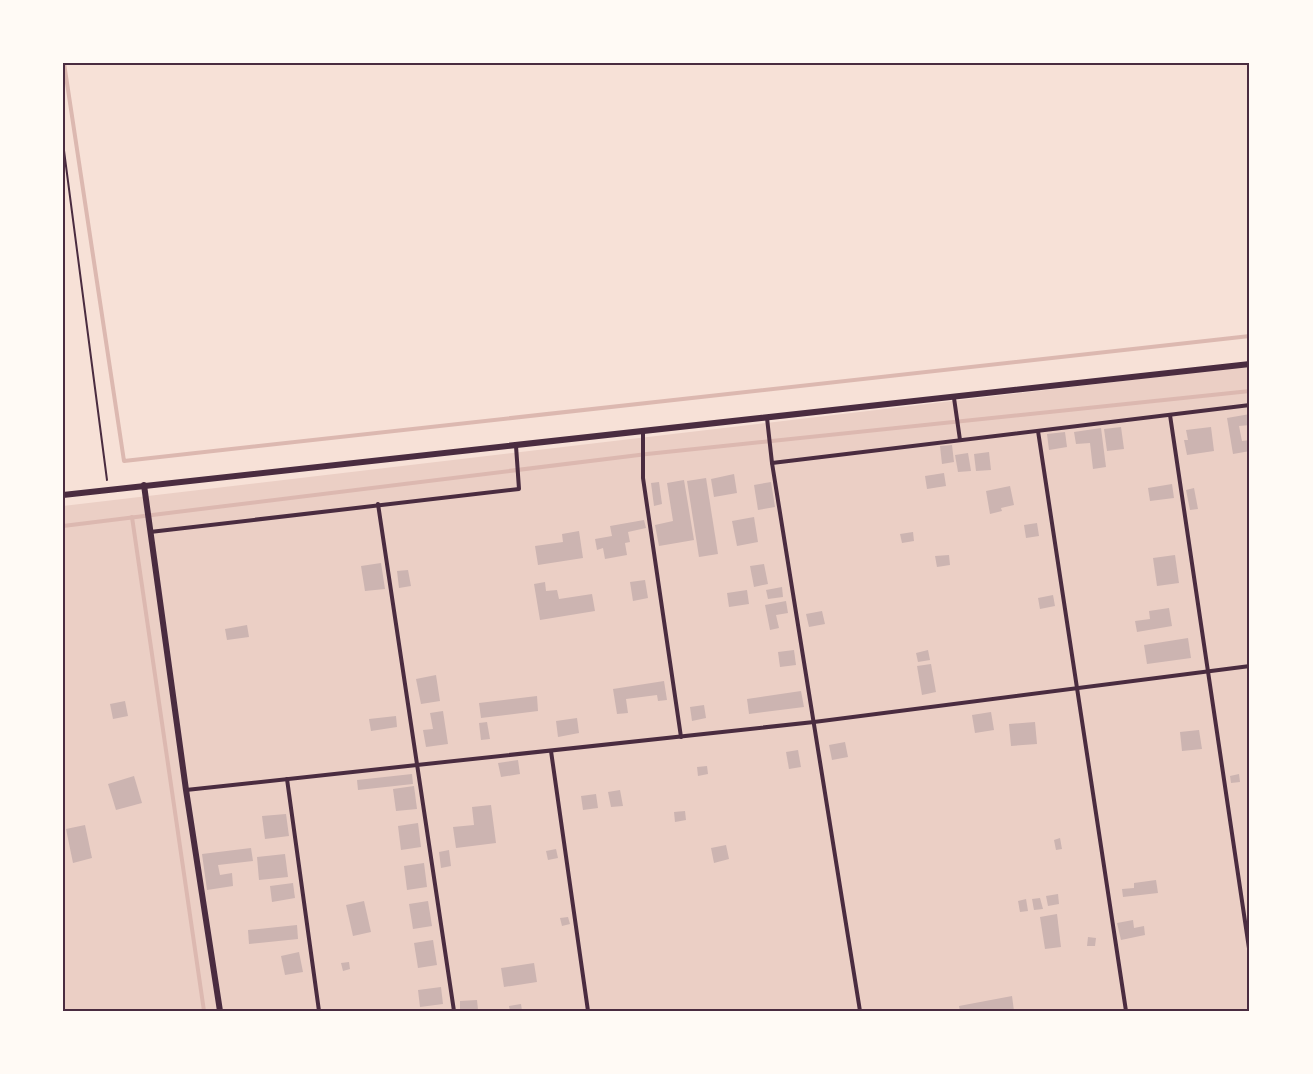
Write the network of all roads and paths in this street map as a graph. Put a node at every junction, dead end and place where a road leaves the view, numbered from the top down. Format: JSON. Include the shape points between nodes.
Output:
{"nodes":[{"id":1,"x":63,"y":143,"type":"edge"},
{"id":2,"x":1250,"y":364,"type":"edge"},
{"id":3,"x":954,"y":398,"type":"junction"},
{"id":4,"x":1250,"y":405,"type":"edge"},
{"id":5,"x":1170,"y":415,"type":"junction"},
{"id":6,"x":767,"y":418,"type":"junction"},
{"id":7,"x":1038,"y":431,"type":"junction"},
{"id":8,"x":643,"y":432,"type":"junction"},
{"id":9,"x":960,"y":440,"type":"junction"},
{"id":10,"x":516,"y":446,"type":"junction"},
{"id":11,"x":772,"y":463,"type":"junction"},
{"id":12,"x":144,"y":485,"type":"junction"},
{"id":13,"x":108,"y":489,"type":"junction"},
{"id":14,"x":63,"y":495,"type":"edge"},
{"id":15,"x":378,"y":504,"type":"junction"},
{"id":16,"x":149,"y":528,"type":"junction"},
{"id":17,"x":1250,"y":666,"type":"edge"},
{"id":18,"x":1209,"y":672,"type":"junction"},
{"id":19,"x":1076,"y":688,"type":"junction"},
{"id":20,"x":814,"y":722,"type":"junction"},
{"id":21,"x":681,"y":737,"type":"junction"},
{"id":22,"x":551,"y":751,"type":"junction"},
{"id":23,"x":417,"y":765,"type":"junction"},
{"id":24,"x":287,"y":779,"type":"junction"},
{"id":25,"x":186,"y":790,"type":"junction"},
{"id":26,"x":1250,"y":955,"type":"edge"},
{"id":27,"x":220,"y":1011,"type":"edge"},
{"id":28,"x":319,"y":1011,"type":"edge"},
{"id":29,"x":454,"y":1011,"type":"edge"},
{"id":30,"x":588,"y":1011,"type":"edge"},
{"id":31,"x":860,"y":1011,"type":"edge"},
{"id":32,"x":1126,"y":1011,"type":"edge"}],
"edges":[{"from":1,"to":13,"type":"path"},
{"from":2,"to":3,"type":"street"},
{"from":3,"to":6,"type":"street"},
{"from":3,"to":9,"type":"lane"},
{"from":4,"to":5,"type":"lane"},
{"from":5,"to":7,"type":"lane"},
{"from":5,"to":18,"type":"lane"},
{"from":6,"to":8,"type":"street"},
{"from":6,"to":11,"type":"lane"},
{"from":7,"to":9,"type":"lane"},
{"from":7,"to":19,"type":"lane"},
{"from":8,"to":10,"type":"street"},
{"from":8,"to":21,"type":"lane","via":[[643,478]]},
{"from":9,"to":11,"type":"lane"},
{"from":10,"to":12,"type":"street"},
{"from":10,"to":15,"type":"lane","via":[[519,489]]},
{"from":11,"to":20,"type":"lane"},
{"from":12,"to":13,"type":"street"},
{"from":12,"to":16,"type":"street"},
{"from":13,"to":14,"type":"street"},
{"from":15,"to":16,"type":"lane"},
{"from":15,"to":23,"type":"lane"},
{"from":16,"to":25,"type":"street"},
{"from":17,"to":18,"type":"lane"},
{"from":18,"to":19,"type":"lane"},
{"from":18,"to":26,"type":"lane"},
{"from":19,"to":20,"type":"lane"},
{"from":19,"to":32,"type":"lane"},
{"from":20,"to":21,"type":"lane"},
{"from":20,"to":31,"type":"lane"},
{"from":21,"to":22,"type":"lane"},
{"from":22,"to":23,"type":"lane"},
{"from":22,"to":30,"type":"lane"},
{"from":23,"to":24,"type":"lane"},
{"from":23,"to":29,"type":"lane"},
{"from":24,"to":25,"type":"lane"},
{"from":24,"to":28,"type":"lane"},
{"from":25,"to":27,"type":"street"}]}
